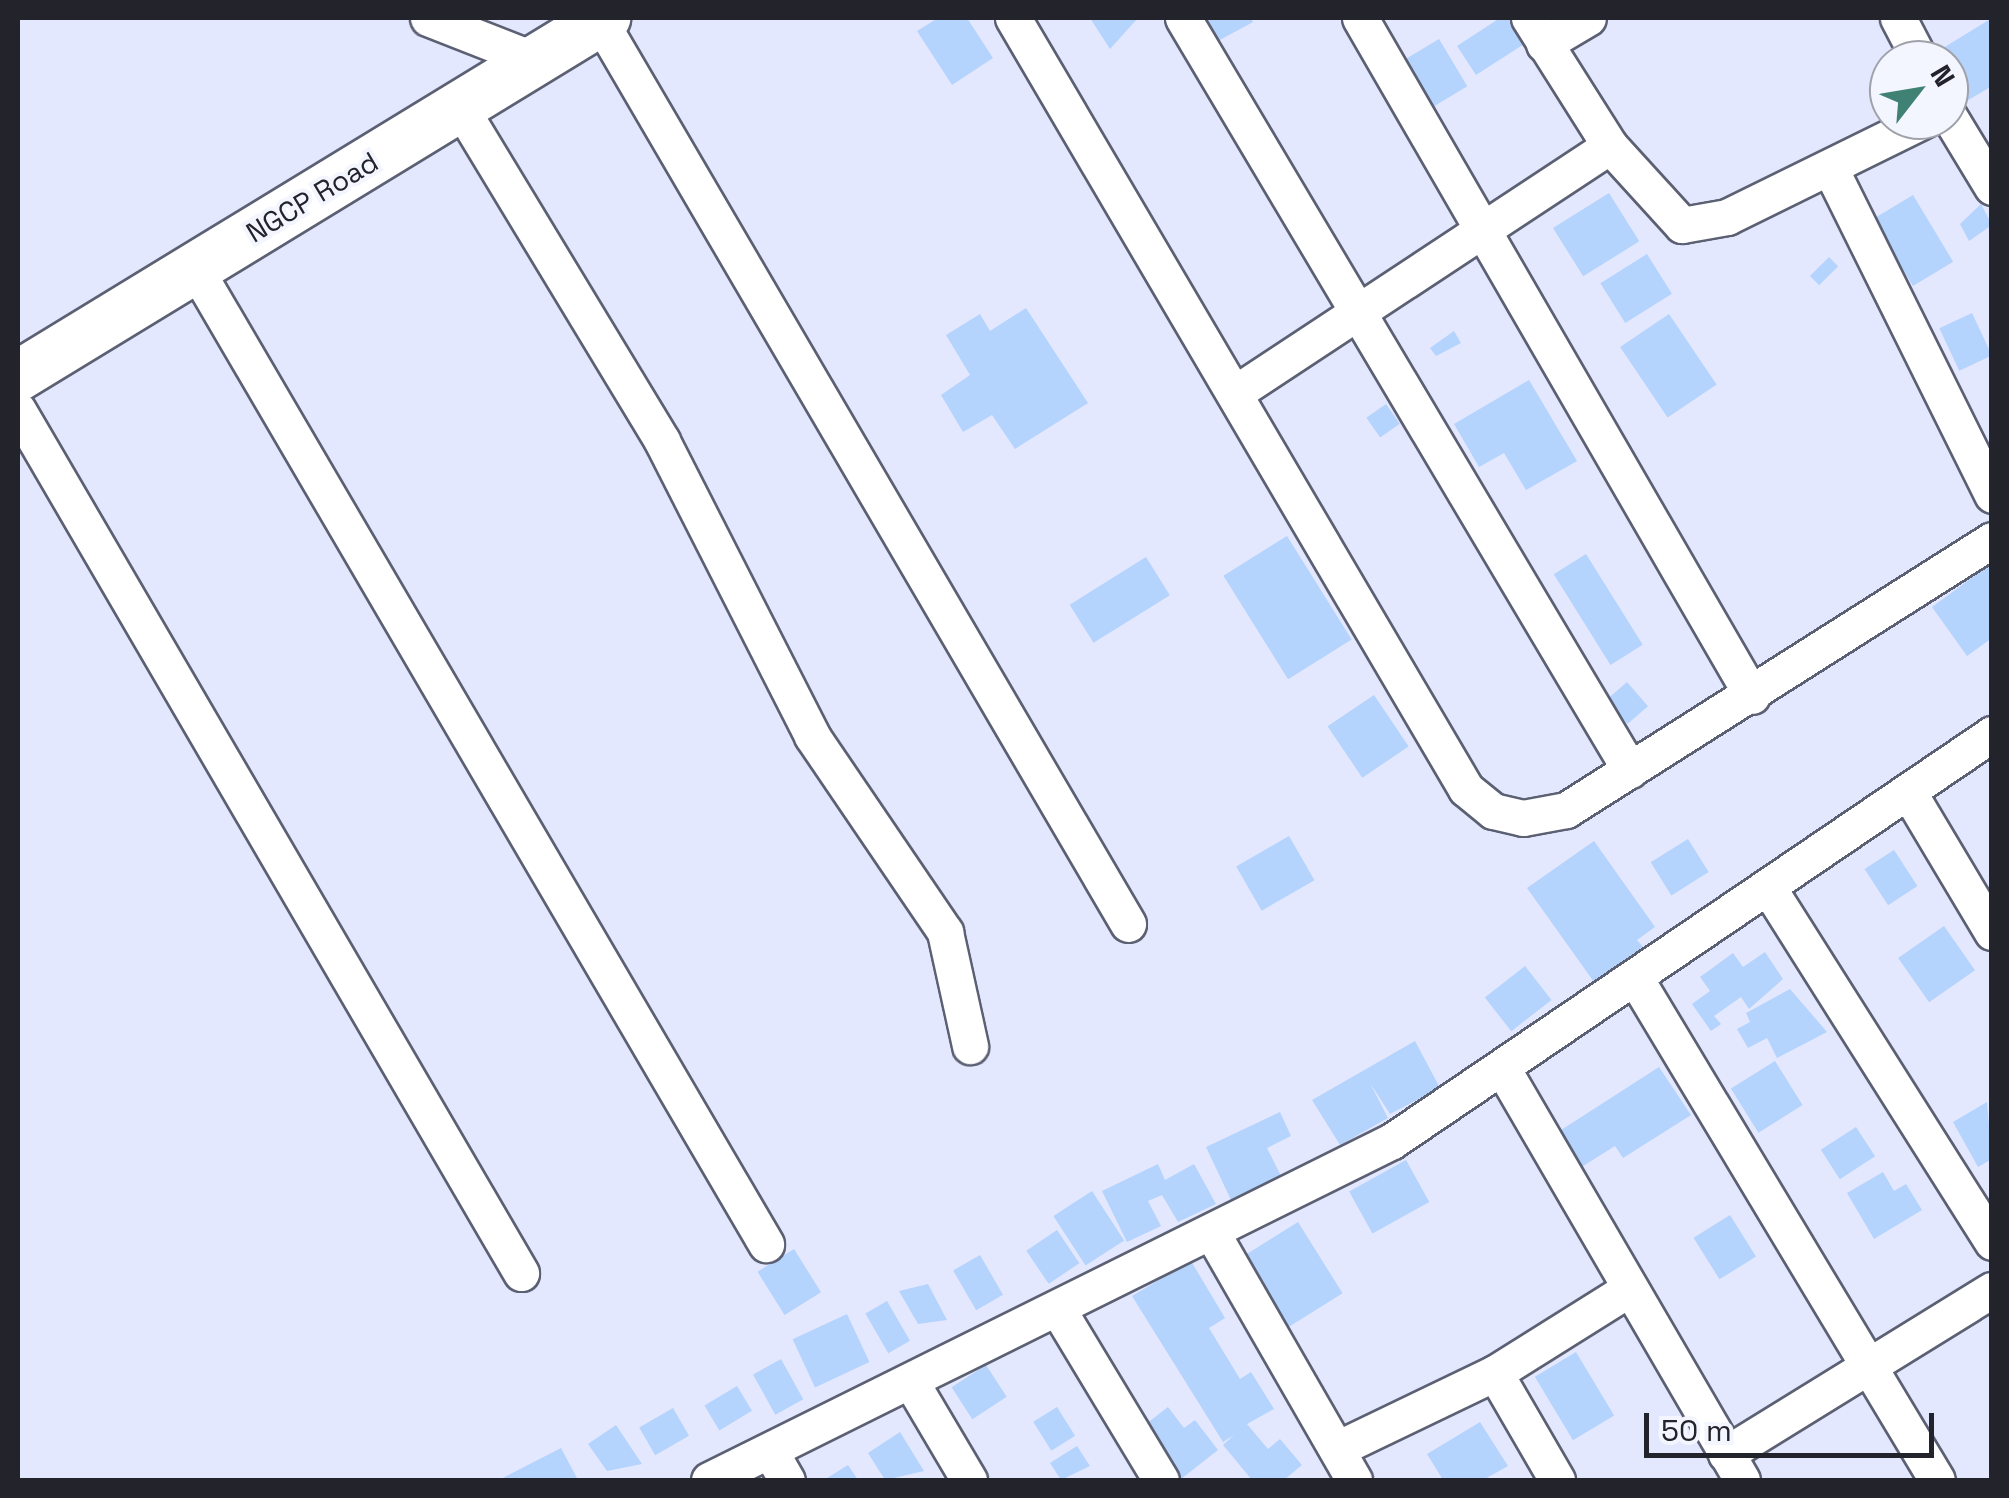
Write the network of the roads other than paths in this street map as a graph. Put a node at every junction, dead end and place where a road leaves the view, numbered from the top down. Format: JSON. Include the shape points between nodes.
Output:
{"nodes":[{"id":1,"x":428,"y":18,"type":"edge"},
{"id":2,"x":1013,"y":18,"type":"edge"},
{"id":3,"x":1183,"y":18,"type":"edge"},
{"id":4,"x":1360,"y":18,"type":"edge"},
{"id":5,"x":1588,"y":18,"type":"edge"},
{"id":6,"x":603,"y":19,"type":"edge"},
{"id":7,"x":1537,"y":31,"type":"edge"},
{"id":8,"x":536,"y":60,"type":"junction"},
{"id":9,"x":460,"y":106,"type":"junction"},
{"id":10,"x":1885,"y":140,"type":"edge"},
{"id":11,"x":1964,"y":140,"type":"edge"},
{"id":12,"x":1610,"y":146,"type":"junction"},
{"id":13,"x":1830,"y":168,"type":"junction"},
{"id":14,"x":1992,"y":187,"type":"edge"},
{"id":15,"x":1486,"y":228,"type":"junction"},
{"id":16,"x":196,"y":268,"type":"junction"},
{"id":17,"x":1358,"y":315,"type":"junction"},
{"id":18,"x":18,"y":376,"type":"edge"},
{"id":19,"x":1234,"y":393,"type":"junction"},
{"id":20,"x":18,"y":410,"type":"edge"},
{"id":21,"x":1992,"y":495,"type":"edge"},
{"id":22,"x":1992,"y":540,"type":"edge"},
{"id":23,"x":1752,"y":696,"type":"junction"},
{"id":24,"x":1992,"y":734,"type":"edge"},
{"id":25,"x":1630,"y":770,"type":"junction"},
{"id":26,"x":1909,"y":794,"type":"junction"},
{"id":27,"x":1771,"y":892,"type":"junction"},
{"id":28,"x":1128,"y":924,"type":"dead end"},
{"id":29,"x":1992,"y":932,"type":"edge"},
{"id":30,"x":1637,"y":981,"type":"junction"},
{"id":31,"x":970,"y":1046,"type":"dead end"},
{"id":32,"x":1504,"y":1071,"type":"junction"},
{"id":33,"x":1212,"y":1233,"type":"junction"},
{"id":34,"x":1992,"y":1242,"type":"edge"},
{"id":35,"x":766,"y":1244,"type":"dead end"},
{"id":36,"x":521,"y":1273,"type":"dead end"},
{"id":37,"x":1630,"y":1289,"type":"junction"},
{"id":38,"x":1992,"y":1290,"type":"edge"},
{"id":39,"x":1059,"y":1311,"type":"junction"},
{"id":40,"x":1867,"y":1367,"type":"junction"},
{"id":41,"x":1495,"y":1374,"type":"junction"},
{"id":42,"x":911,"y":1382,"type":"junction"},
{"id":43,"x":1336,"y":1449,"type":"junction"},
{"id":44,"x":779,"y":1466,"type":"edge"},
{"id":45,"x":1734,"y":1467,"type":"edge"},
{"id":46,"x":708,"y":1480,"type":"edge"},
{"id":47,"x":969,"y":1480,"type":"edge"},
{"id":48,"x":1161,"y":1480,"type":"edge"},
{"id":49,"x":1354,"y":1480,"type":"edge"},
{"id":50,"x":1557,"y":1480,"type":"edge"},
{"id":51,"x":1937,"y":1480,"type":"edge"}],
"edges":[{"from":1,"to":8,"type":"street"},
{"from":2,"to":19,"type":"street"},
{"from":3,"to":17,"type":"street"},
{"from":4,"to":15,"type":"street"},
{"from":5,"to":7,"type":"street"},
{"from":6,"to":8,"type":"main road","name":"NGCP Road"},
{"from":6,"to":28,"type":"street"},
{"from":7,"to":12,"type":"street"},
{"from":8,"to":9,"type":"main road","name":"NGCP Road"},
{"from":9,"to":16,"type":"main road","name":"NGCP Road"},
{"from":9,"to":31,"type":"street","via":[[671,458],[812,736],[945,932]]},
{"from":10,"to":13,"type":"street"},
{"from":11,"to":14,"type":"street"},
{"from":12,"to":13,"type":"street","via":[[1668,212],[1701,228]]},
{"from":12,"to":15,"type":"street"},
{"from":13,"to":21,"type":"street"},
{"from":15,"to":17,"type":"street"},
{"from":15,"to":23,"type":"street"},
{"from":16,"to":18,"type":"main road","name":"NGCP Road"},
{"from":16,"to":35,"type":"street"},
{"from":17,"to":19,"type":"street"},
{"from":17,"to":25,"type":"street"},
{"from":19,"to":25,"type":"street","via":[[1466,788],[1493,811],[1522,818],[1566,810]]},
{"from":20,"to":36,"type":"street"},
{"from":22,"to":23,"type":"street"},
{"from":23,"to":25,"type":"street"},
{"from":24,"to":26,"type":"street"},
{"from":26,"to":27,"type":"street"},
{"from":26,"to":29,"type":"street"},
{"from":27,"to":30,"type":"street"},
{"from":27,"to":34,"type":"street"},
{"from":30,"to":32,"type":"street"},
{"from":30,"to":40,"type":"street"},
{"from":32,"to":33,"type":"street","via":[[1392,1141]]},
{"from":32,"to":37,"type":"street"},
{"from":33,"to":39,"type":"street"},
{"from":33,"to":43,"type":"street"},
{"from":37,"to":41,"type":"street"},
{"from":37,"to":45,"type":"street"},
{"from":38,"to":40,"type":"street"},
{"from":39,"to":42,"type":"street"},
{"from":39,"to":48,"type":"street"},
{"from":40,"to":45,"type":"street"},
{"from":40,"to":51,"type":"street"},
{"from":41,"to":43,"type":"street"},
{"from":41,"to":50,"type":"street"},
{"from":42,"to":44,"type":"street"},
{"from":42,"to":47,"type":"street"},
{"from":43,"to":49,"type":"street"},
{"from":44,"to":46,"type":"street"}]}
